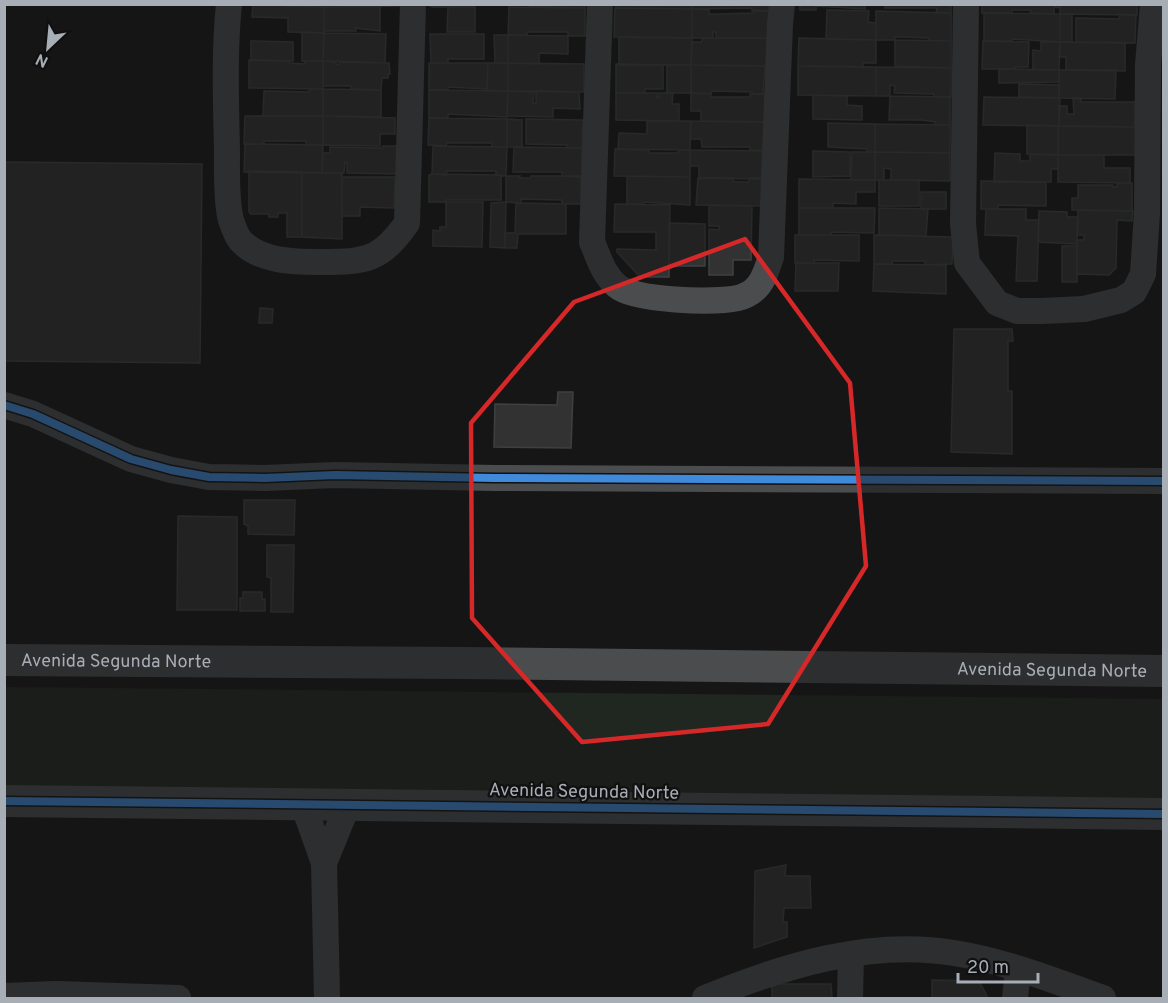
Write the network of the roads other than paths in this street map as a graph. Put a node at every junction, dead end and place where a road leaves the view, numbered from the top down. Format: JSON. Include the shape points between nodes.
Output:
{"nodes":[{"id":1,"x":229,"y":4,"type":"edge"},
{"id":2,"x":413,"y":4,"type":"edge"},
{"id":3,"x":600,"y":4,"type":"edge"},
{"id":4,"x":782,"y":4,"type":"edge"},
{"id":5,"x":966,"y":4,"type":"edge"},
{"id":6,"x":1153,"y":4,"type":"edge"},
{"id":7,"x":4,"y":405,"type":"edge"},
{"id":8,"x":1164,"y":481,"type":"edge"},
{"id":9,"x":4,"y":660,"type":"edge"},
{"id":10,"x":1164,"y":671,"type":"edge"},
{"id":11,"x":4,"y":801,"type":"edge"},
{"id":12,"x":303,"y":804,"type":"junction"},
{"id":13,"x":348,"y":804,"type":"junction"},
{"id":14,"x":1164,"y":814,"type":"edge"},
{"id":15,"x":324,"y":863,"type":"junction"},
{"id":16,"x":851,"y":954,"type":"junction"},
{"id":17,"x":1017,"y":969,"type":"junction"},
{"id":18,"x":4,"y":996,"type":"edge"},
{"id":19,"x":178,"y":999,"type":"edge"},
{"id":20,"x":327,"y":999,"type":"edge"},
{"id":21,"x":705,"y":999,"type":"edge"},
{"id":22,"x":850,"y":999,"type":"edge"},
{"id":23,"x":1015,"y":999,"type":"edge"},
{"id":24,"x":1103,"y":999,"type":"edge"}],
"edges":[{"from":1,"to":2,"type":"street","via":[[226,96],[230,218],[239,239],[251,251],[298,262],[334,262],[364,260],[382,253],[407,223]]},
{"from":3,"to":4,"type":"street","via":[[592,242],[602,269],[618,287],[636,295],[705,301],[740,298],[755,289],[771,257]]},
{"from":5,"to":6,"type":"street","via":[[963,224],[967,263],[997,303],[1017,311],[1084,309],[1121,300],[1134,292],[1143,274]]},
{"from":7,"to":8,"type":"street","via":[[33,414],[131,459],[208,477]]},
{"from":9,"to":10,"type":"street","name":"Avenida Segunda Norte"},
{"from":11,"to":12,"type":"street","name":"Avenida Segunda Norte"},
{"from":12,"to":13,"type":"street","name":"Avenida Segunda Norte"},
{"from":12,"to":15,"type":"street"},
{"from":13,"to":14,"type":"street","name":"Avenida Segunda Norte"},
{"from":13,"to":15,"type":"street"},
{"from":15,"to":20,"type":"street"},
{"from":16,"to":17,"type":"street","via":[[902,949],[953,953]]},
{"from":16,"to":21,"type":"street","via":[[796,965]]},
{"from":16,"to":22,"type":"street"},
{"from":17,"to":23,"type":"street"},
{"from":17,"to":24,"type":"street"},
{"from":18,"to":19,"type":"street"}]}
